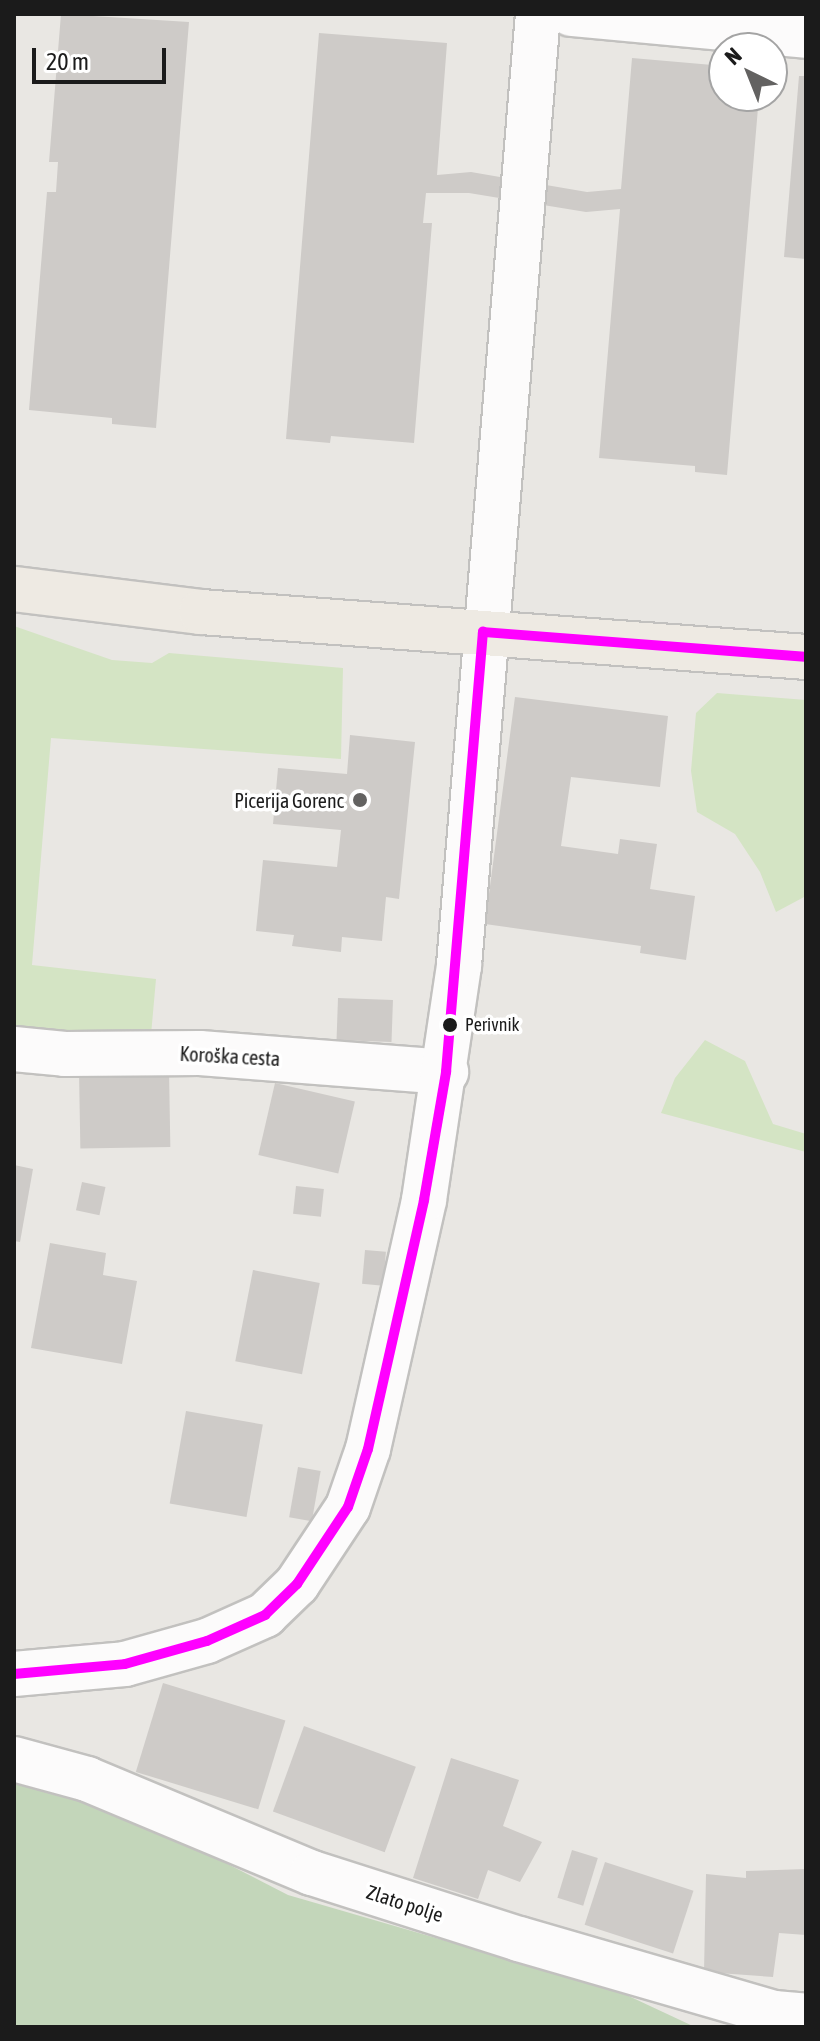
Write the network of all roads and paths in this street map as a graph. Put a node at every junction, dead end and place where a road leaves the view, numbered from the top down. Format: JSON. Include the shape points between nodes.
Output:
{"nodes":[{"id":1,"x":538,"y":14,"type":"edge"},
{"id":2,"x":571,"y":14,"type":"edge"},
{"id":3,"x":806,"y":36,"type":"edge"},
{"id":4,"x":14,"y":589,"type":"edge"},
{"id":5,"x":483,"y":632,"type":"junction"},
{"id":6,"x":806,"y":657,"type":"edge"},
{"id":7,"x":14,"y":1049,"type":"edge"},
{"id":8,"x":446,"y":1072,"type":"junction"},
{"id":9,"x":14,"y":1674,"type":"edge"},
{"id":10,"x":14,"y":1759,"type":"edge"},
{"id":11,"x":806,"y":2016,"type":"edge"}],
"edges":[{"from":1,"to":5,"type":"street"},
{"from":2,"to":3,"type":"street"},
{"from":4,"to":5,"type":"main road","via":[[201,612]]},
{"from":5,"to":6,"type":"main road"},
{"from":5,"to":8,"type":"street"},
{"from":7,"to":8,"type":"street","name":"Koroška cesta","via":[[200,1053]]},
{"from":8,"to":9,"type":"street","via":[[424,1200],[368,1449],[348,1507],[297,1584],[265,1615],[207,1641],[125,1664]]},
{"from":10,"to":11,"type":"street","name":"Zlato polje","via":[[87,1779],[312,1873],[774,2013]]}]}
